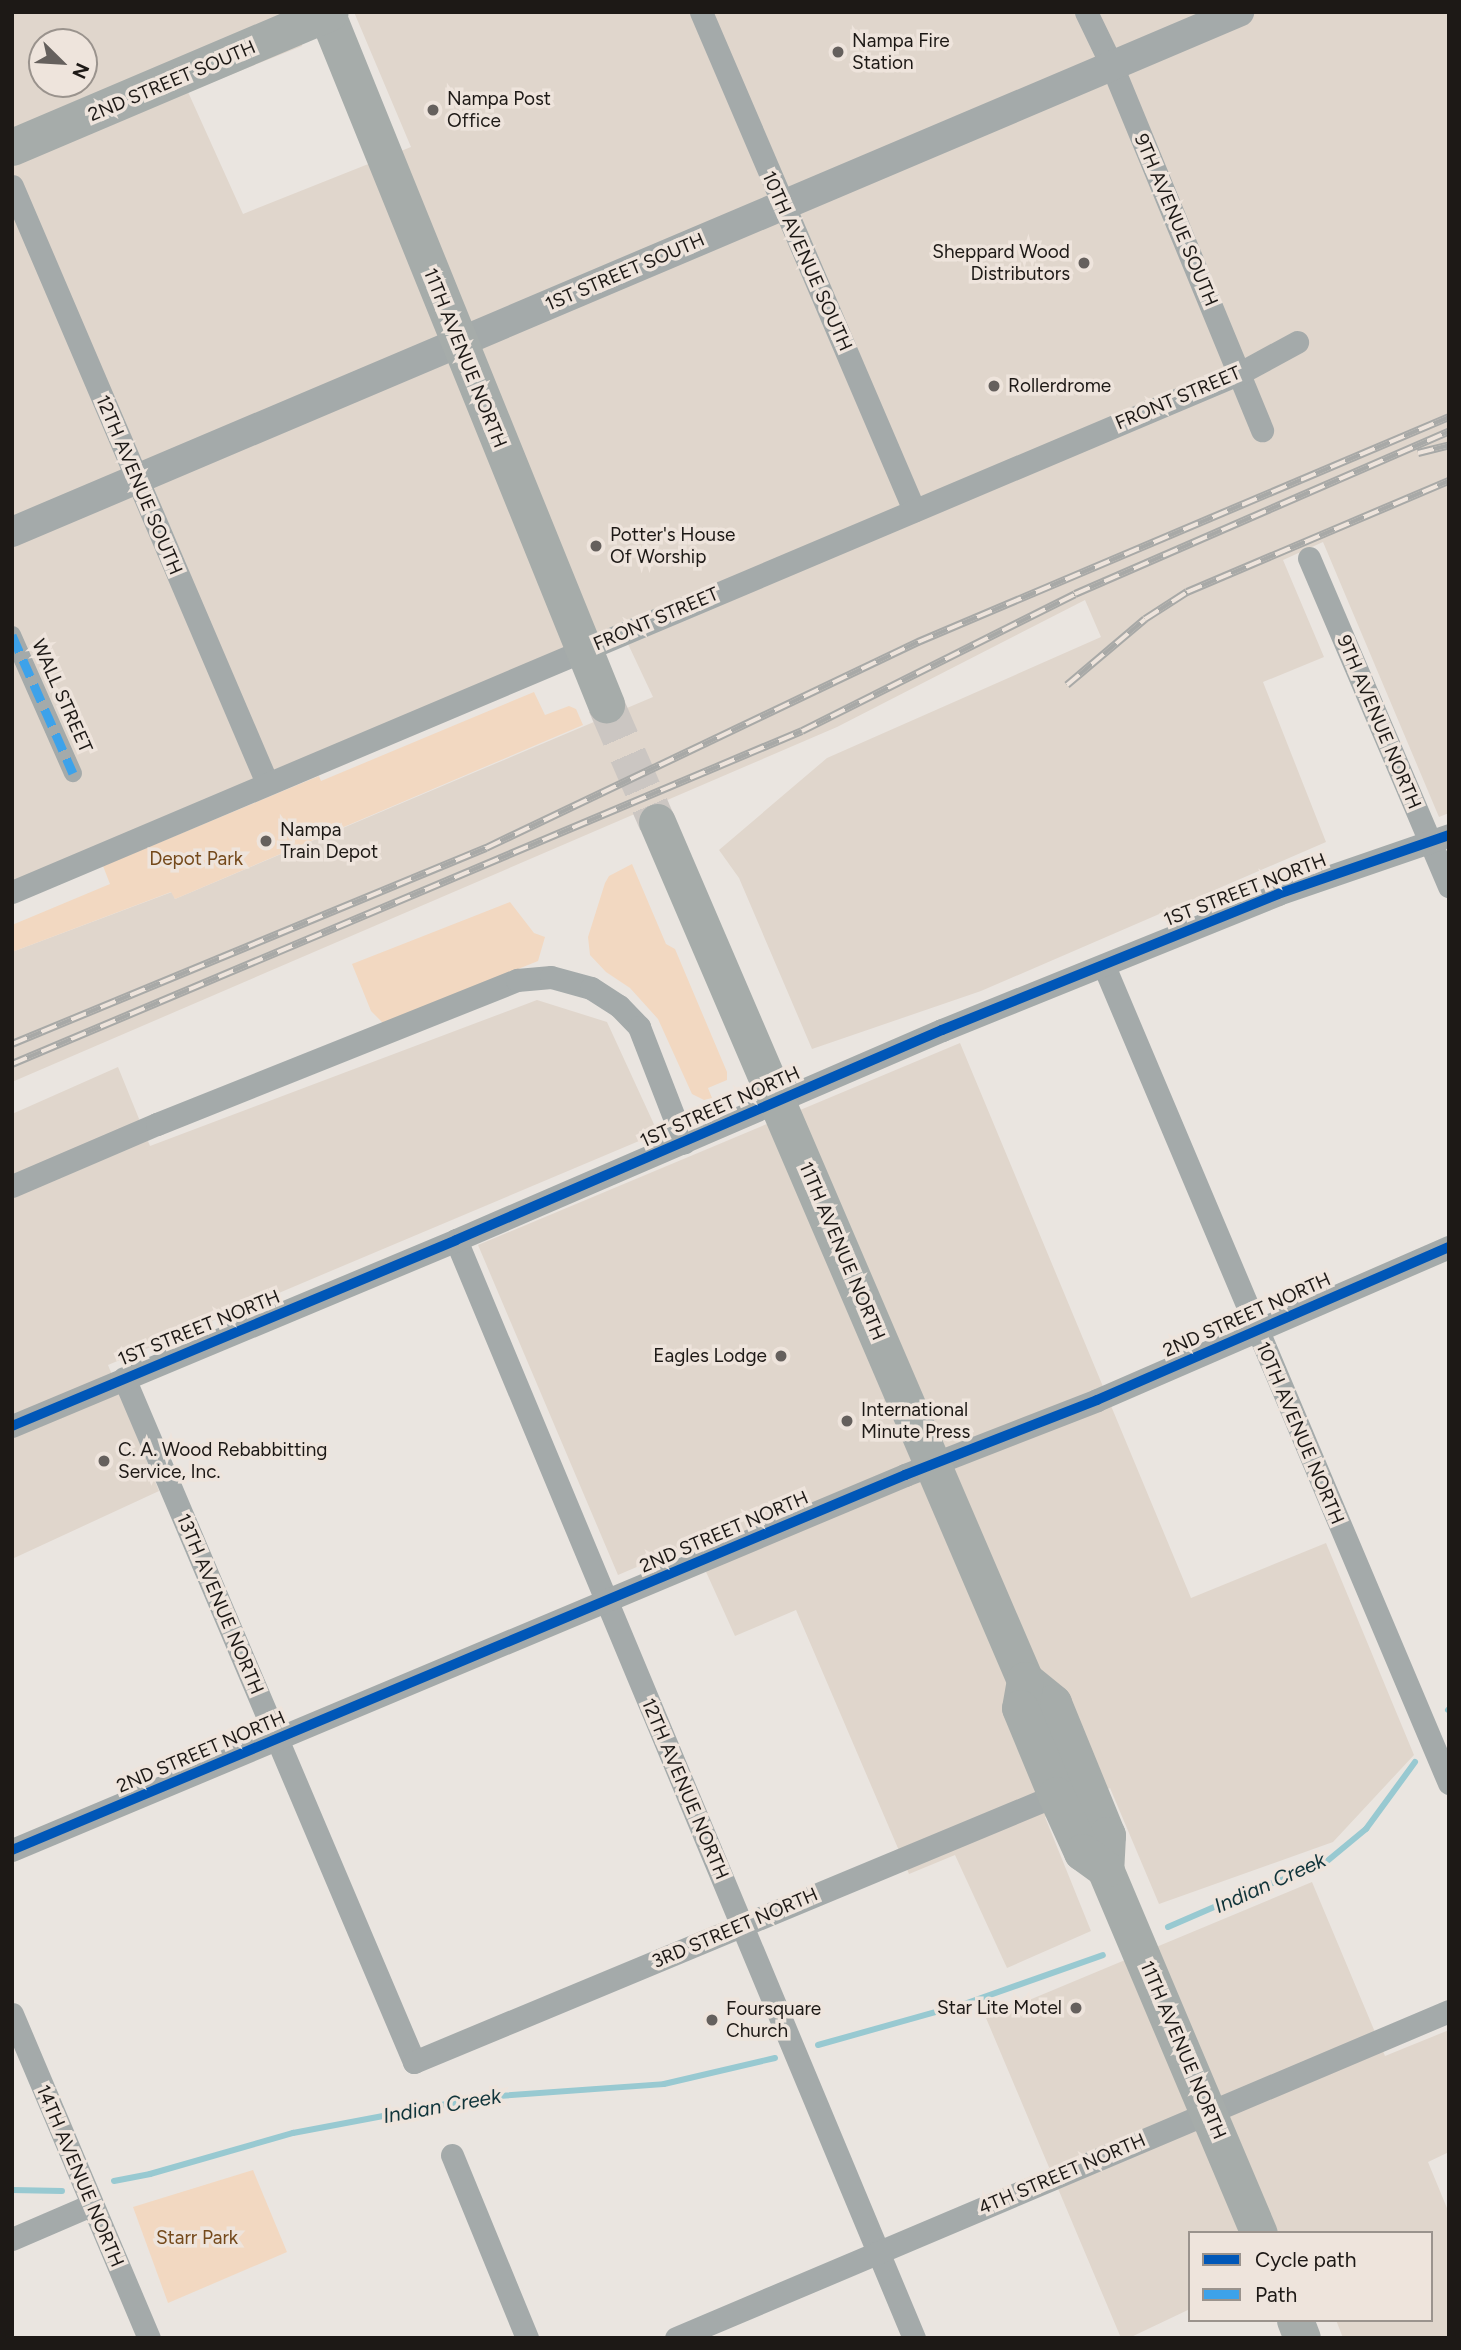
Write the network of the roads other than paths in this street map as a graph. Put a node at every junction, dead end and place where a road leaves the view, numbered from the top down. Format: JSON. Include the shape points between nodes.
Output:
{"nodes":[{"id":1,"x":701,"y":12,"type":"edge"},
{"id":2,"x":1086,"y":12,"type":"edge"},
{"id":3,"x":1239,"y":12,"type":"edge"},
{"id":4,"x":328,"y":13,"type":"edge"},
{"id":5,"x":1112,"y":66,"type":"junction"},
{"id":6,"x":12,"y":147,"type":"edge"},
{"id":7,"x":12,"y":186,"type":"edge"},
{"id":8,"x":784,"y":204,"type":"junction"},
{"id":9,"x":459,"y":342,"type":"junction"},
{"id":10,"x":1297,"y":342,"type":"dead end"},
{"id":11,"x":1240,"y":373,"type":"junction"},
{"id":12,"x":1262,"y":430,"type":"dead end"},
{"id":13,"x":136,"y":479,"type":"junction"},
{"id":14,"x":914,"y":510,"type":"junction"},
{"id":15,"x":12,"y":532,"type":"edge"},
{"id":16,"x":1309,"y":558,"type":"dead end"},
{"id":17,"x":12,"y":635,"type":"edge"},
{"id":18,"x":606,"y":704,"type":"tunnel mouth"},
{"id":19,"x":72,"y":773,"type":"dead end"},
{"id":20,"x":267,"y":783,"type":"junction"},
{"id":21,"x":657,"y":822,"type":"tunnel mouth"},
{"id":22,"x":1439,"y":837,"type":"edge"},
{"id":23,"x":1449,"y":886,"type":"edge"},
{"id":24,"x":12,"y":892,"type":"edge"},
{"id":25,"x":1104,"y":966,"type":"junction"},
{"id":26,"x":777,"y":1100,"type":"junction"},
{"id":27,"x":684,"y":1143,"type":"junction"},
{"id":28,"x":12,"y":1186,"type":"edge"},
{"id":29,"x":456,"y":1240,"type":"junction"},
{"id":30,"x":1449,"y":1247,"type":"edge"},
{"id":31,"x":1256,"y":1329,"type":"junction"},
{"id":32,"x":124,"y":1378,"type":"junction"},
{"id":33,"x":12,"y":1426,"type":"edge"},
{"id":34,"x":933,"y":1464,"type":"junction"},
{"id":35,"x":606,"y":1601,"type":"junction"},
{"id":36,"x":1025,"y":1679,"type":"junction"},
{"id":37,"x":277,"y":1739,"type":"junction"},
{"id":38,"x":1449,"y":1783,"type":"edge"},
{"id":39,"x":1056,"y":1795,"type":"junction"},
{"id":40,"x":12,"y":1850,"type":"edge"},
{"id":41,"x":1105,"y":1869,"type":"junction"},
{"id":42,"x":742,"y":1925,"type":"junction"},
{"id":43,"x":1449,"y":2011,"type":"edge"},
{"id":44,"x":12,"y":2014,"type":"edge"},
{"id":45,"x":414,"y":2062,"type":"joint"},
{"id":46,"x":1210,"y":2110,"type":"junction"},
{"id":47,"x":452,"y":2155,"type":"dead end"},
{"id":48,"x":91,"y":2205,"type":"junction"},
{"id":49,"x":1258,"y":2231,"type":"edge"},
{"id":50,"x":12,"y":2239,"type":"edge"},
{"id":51,"x":878,"y":2253,"type":"junction"},
{"id":52,"x":149,"y":2338,"type":"edge"},
{"id":53,"x":527,"y":2338,"type":"edge"},
{"id":54,"x":676,"y":2338,"type":"edge"},
{"id":55,"x":914,"y":2338,"type":"edge"}],
"edges":[{"from":1,"to":8,"type":"street","name":"10TH AVENUE SOUTH"},
{"from":2,"to":5,"type":"street","name":"9TH AVENUE SOUTH"},
{"from":3,"to":5,"type":"street","name":"1ST STREET SOUTH"},
{"from":4,"to":6,"type":"main road","name":"2ND STREET SOUTH"},
{"from":4,"to":9,"type":"main road","name":"11TH AVENUE NORTH"},
{"from":5,"to":8,"type":"street","name":"1ST STREET SOUTH"},
{"from":5,"to":11,"type":"street","name":"9TH AVENUE SOUTH"},
{"from":7,"to":13,"type":"street","name":"12TH AVENUE SOUTH"},
{"from":8,"to":9,"type":"street","name":"1ST STREET SOUTH"},
{"from":8,"to":14,"type":"street","name":"10TH AVENUE SOUTH"},
{"from":9,"to":13,"type":"street","name":"1ST STREET SOUTH"},
{"from":9,"to":18,"type":"main road","name":"11TH AVENUE NORTH"},
{"from":10,"to":11,"type":"street","name":"FRONT STREET"},
{"from":11,"to":12,"type":"street","name":"9TH AVENUE SOUTH"},
{"from":11,"to":14,"type":"street","name":"FRONT STREET"},
{"from":13,"to":15,"type":"street","name":"1ST STREET SOUTH"},
{"from":13,"to":20,"type":"street","name":"12TH AVENUE SOUTH"},
{"from":14,"to":20,"type":"street","name":"FRONT STREET"},
{"from":16,"to":22,"type":"street","name":"9TH AVENUE NORTH"},
{"from":17,"to":19,"type":"street","name":"WALL STREET"},
{"from":20,"to":24,"type":"street","name":"FRONT STREET"},
{"from":21,"to":26,"type":"main road","name":"11TH AVENUE NORTH"},
{"from":22,"to":23,"type":"street","name":"9TH AVENUE NORTH"},
{"from":22,"to":25,"type":"street","name":"1ST STREET NORTH","via":[[1278,894]]},
{"from":25,"to":26,"type":"street","name":"1ST STREET NORTH"},
{"from":25,"to":31,"type":"street","name":"10TH AVENUE NORTH"},
{"from":26,"to":27,"type":"street","name":"1ST STREET NORTH"},
{"from":26,"to":34,"type":"main road","name":"11TH AVENUE NORTH"},
{"from":27,"to":28,"type":"street","via":[[639,1027],[619,1006],[591,988],[551,977],[517,980]]},
{"from":27,"to":29,"type":"street","name":"1ST STREET NORTH"},
{"from":29,"to":32,"type":"street","name":"1ST STREET NORTH"},
{"from":29,"to":35,"type":"street","name":"12TH AVENUE NORTH"},
{"from":30,"to":31,"type":"street","name":"2ND STREET NORTH"},
{"from":31,"to":34,"type":"street","name":"2ND STREET NORTH","via":[[1097,1400]]},
{"from":31,"to":38,"type":"street","name":"10TH AVENUE NORTH"},
{"from":32,"to":33,"type":"street","name":"1ST STREET NORTH"},
{"from":32,"to":37,"type":"street","name":"13TH AVENUE NORTH"},
{"from":34,"to":35,"type":"street","name":"2ND STREET NORTH"},
{"from":34,"to":36,"type":"main road","name":"11TH AVENUE NORTH"},
{"from":35,"to":37,"type":"street","name":"2ND STREET NORTH"},
{"from":35,"to":42,"type":"street","name":"12TH AVENUE NORTH"},
{"from":36,"to":39,"type":"main road","name":"11TH AVENUE NORTH","via":[[1020,1708]]},
{"from":36,"to":41,"type":"main road","name":"11TH AVENUE NORTH","via":[[1053,1703],[1107,1835]]},
{"from":37,"to":40,"type":"street","name":"2ND STREET NORTH"},
{"from":37,"to":45,"type":"street","name":"13TH AVENUE NORTH"},
{"from":39,"to":41,"type":"main road","name":"11TH AVENUE NORTH","via":[[1082,1852]]},
{"from":39,"to":42,"type":"street","name":"3RD STREET NORTH"},
{"from":41,"to":46,"type":"main road","name":"11TH AVENUE NORTH"},
{"from":42,"to":45,"type":"street","name":"3RD STREET NORTH"},
{"from":42,"to":51,"type":"street","name":"12TH AVENUE NORTH"},
{"from":43,"to":46,"type":"street","name":"4TH STREET NORTH"},
{"from":44,"to":48,"type":"street","name":"14TH AVENUE NORTH"},
{"from":46,"to":49,"type":"main road","name":"11TH AVENUE NORTH"},
{"from":46,"to":51,"type":"street","name":"4TH STREET NORTH"},
{"from":47,"to":53,"type":"street"},
{"from":48,"to":50,"type":"street"},
{"from":48,"to":52,"type":"street","name":"14TH AVENUE NORTH"},
{"from":51,"to":54,"type":"street","name":"4TH STREET NORTH"},
{"from":51,"to":55,"type":"street","name":"12TH AVENUE NORTH"}]}
